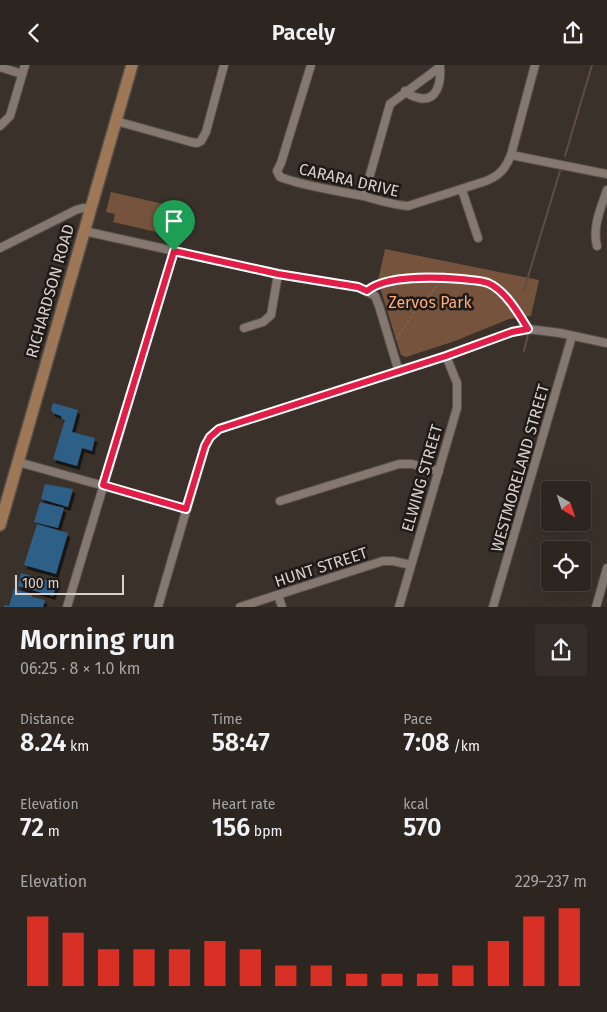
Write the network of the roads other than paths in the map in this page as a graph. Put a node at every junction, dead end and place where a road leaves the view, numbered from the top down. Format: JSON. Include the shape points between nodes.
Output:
{"nodes":[{"id":1,"x":25,"y":65,"type":"edge"},
{"id":2,"x":132,"y":65,"type":"edge"},
{"id":3,"x":224,"y":65,"type":"edge"},
{"id":4,"x":311,"y":65,"type":"edge"},
{"id":5,"x":535,"y":65,"type":"edge"},
{"id":6,"x":440,"y":66,"type":"edge"},
{"id":7,"x":0,"y":67,"type":"edge"},
{"id":8,"x":22,"y":74,"type":"junction"},
{"id":9,"x":405,"y":91,"type":"junction"},
{"id":10,"x":116,"y":121,"type":"junction"},
{"id":11,"x":0,"y":126,"type":"edge"},
{"id":12,"x":511,"y":155,"type":"junction"},
{"id":13,"x":607,"y":174,"type":"edge"},
{"id":14,"x":462,"y":190,"type":"junction"},
{"id":15,"x":607,"y":190,"type":"edge"},
{"id":16,"x":364,"y":196,"type":"junction"},
{"id":17,"x":91,"y":209,"type":"junction"},
{"id":18,"x":84,"y":231,"type":"junction"},
{"id":19,"x":478,"y":238,"type":"dead end"},
{"id":20,"x":597,"y":246,"type":"dead end"},
{"id":21,"x":0,"y":248,"type":"edge"},
{"id":22,"x":174,"y":251,"type":"junction"},
{"id":23,"x":278,"y":274,"type":"junction"},
{"id":24,"x":244,"y":328,"type":"dead end"},
{"id":25,"x":572,"y":336,"type":"junction"},
{"id":26,"x":607,"y":343,"type":"edge"},
{"id":27,"x":446,"y":356,"type":"junction"},
{"id":28,"x":399,"y":372,"type":"junction"},
{"id":29,"x":18,"y":462,"type":"junction"},
{"id":30,"x":439,"y":471,"type":"junction"},
{"id":31,"x":103,"y":485,"type":"junction"},
{"id":32,"x":280,"y":501,"type":"dead end"},
{"id":33,"x":186,"y":509,"type":"junction"},
{"id":34,"x":0,"y":525,"type":"edge"},
{"id":35,"x":411,"y":565,"type":"junction"},
{"id":36,"x":607,"y":568,"type":"edge"},
{"id":37,"x":278,"y":595,"type":"junction"},
{"id":38,"x":67,"y":607,"type":"edge"},
{"id":39,"x":158,"y":607,"type":"edge"},
{"id":40,"x":240,"y":607,"type":"edge"},
{"id":41,"x":282,"y":607,"type":"edge"},
{"id":42,"x":399,"y":607,"type":"edge"},
{"id":43,"x":493,"y":607,"type":"edge"},
{"id":44,"x":596,"y":607,"type":"edge"}],
"edges":[{"from":1,"to":8,"type":"street"},
{"from":2,"to":10,"type":"main road","name":"RICHARDSON ROAD"},
{"from":3,"to":10,"type":"street","via":[[201,141],[192,142]]},
{"from":4,"to":16,"type":"street","name":"CARARA DRIVE","via":[[276,171],[280,177],[296,183]]},
{"from":5,"to":12,"type":"street","name":"CARARA DRIVE"},
{"from":6,"to":9,"type":"street"},
{"from":6,"to":9,"type":"street","via":[[440,83],[431,96],[418,98]]},
{"from":7,"to":8,"type":"street"},
{"from":8,"to":11,"type":"street","via":[[10,116]]},
{"from":9,"to":16,"type":"street","via":[[390,103]]},
{"from":10,"to":17,"type":"main road","name":"RICHARDSON ROAD"},
{"from":12,"to":13,"type":"street"},
{"from":12,"to":14,"type":"street","name":"CARARA DRIVE","via":[[502,173],[494,179]]},
{"from":14,"to":16,"type":"street","name":"CARARA DRIVE","via":[[408,206]]},
{"from":14,"to":19,"type":"street"},
{"from":15,"to":20,"type":"street","via":[[598,220]]},
{"from":17,"to":18,"type":"main road","name":"RICHARDSON ROAD"},
{"from":17,"to":21,"type":"street","via":[[76,210]]},
{"from":18,"to":22,"type":"street"},
{"from":18,"to":29,"type":"main road","name":"RICHARDSON ROAD"},
{"from":22,"to":23,"type":"street"},
{"from":22,"to":31,"type":"street"},
{"from":23,"to":24,"type":"street","via":[[271,315],[263,322]]},
{"from":23,"to":28,"type":"street","via":[[358,287],[374,296]]},
{"from":25,"to":26,"type":"street"},
{"from":25,"to":27,"type":"street","via":[[528,329]]},
{"from":25,"to":43,"type":"street","name":"WESTMORELAND STREET"},
{"from":27,"to":28,"type":"street"},
{"from":27,"to":30,"type":"street","name":"ELWING STREET","via":[[457,383],[458,399]]},
{"from":28,"to":33,"type":"street","via":[[219,429],[205,446]]},
{"from":29,"to":31,"type":"street"},
{"from":29,"to":34,"type":"main road","name":"RICHARDSON ROAD"},
{"from":30,"to":32,"type":"street","via":[[399,464]]},
{"from":30,"to":35,"type":"street","name":"ELWING STREET"},
{"from":31,"to":33,"type":"street"},
{"from":31,"to":38,"type":"street"},
{"from":33,"to":39,"type":"street"},
{"from":35,"to":37,"type":"street","name":"HUNT STREET","via":[[383,561]]},
{"from":35,"to":42,"type":"street","name":"ELWING STREET"},
{"from":36,"to":44,"type":"street"},
{"from":37,"to":40,"type":"street","name":"HUNT STREET"},
{"from":37,"to":41,"type":"street"}]}
